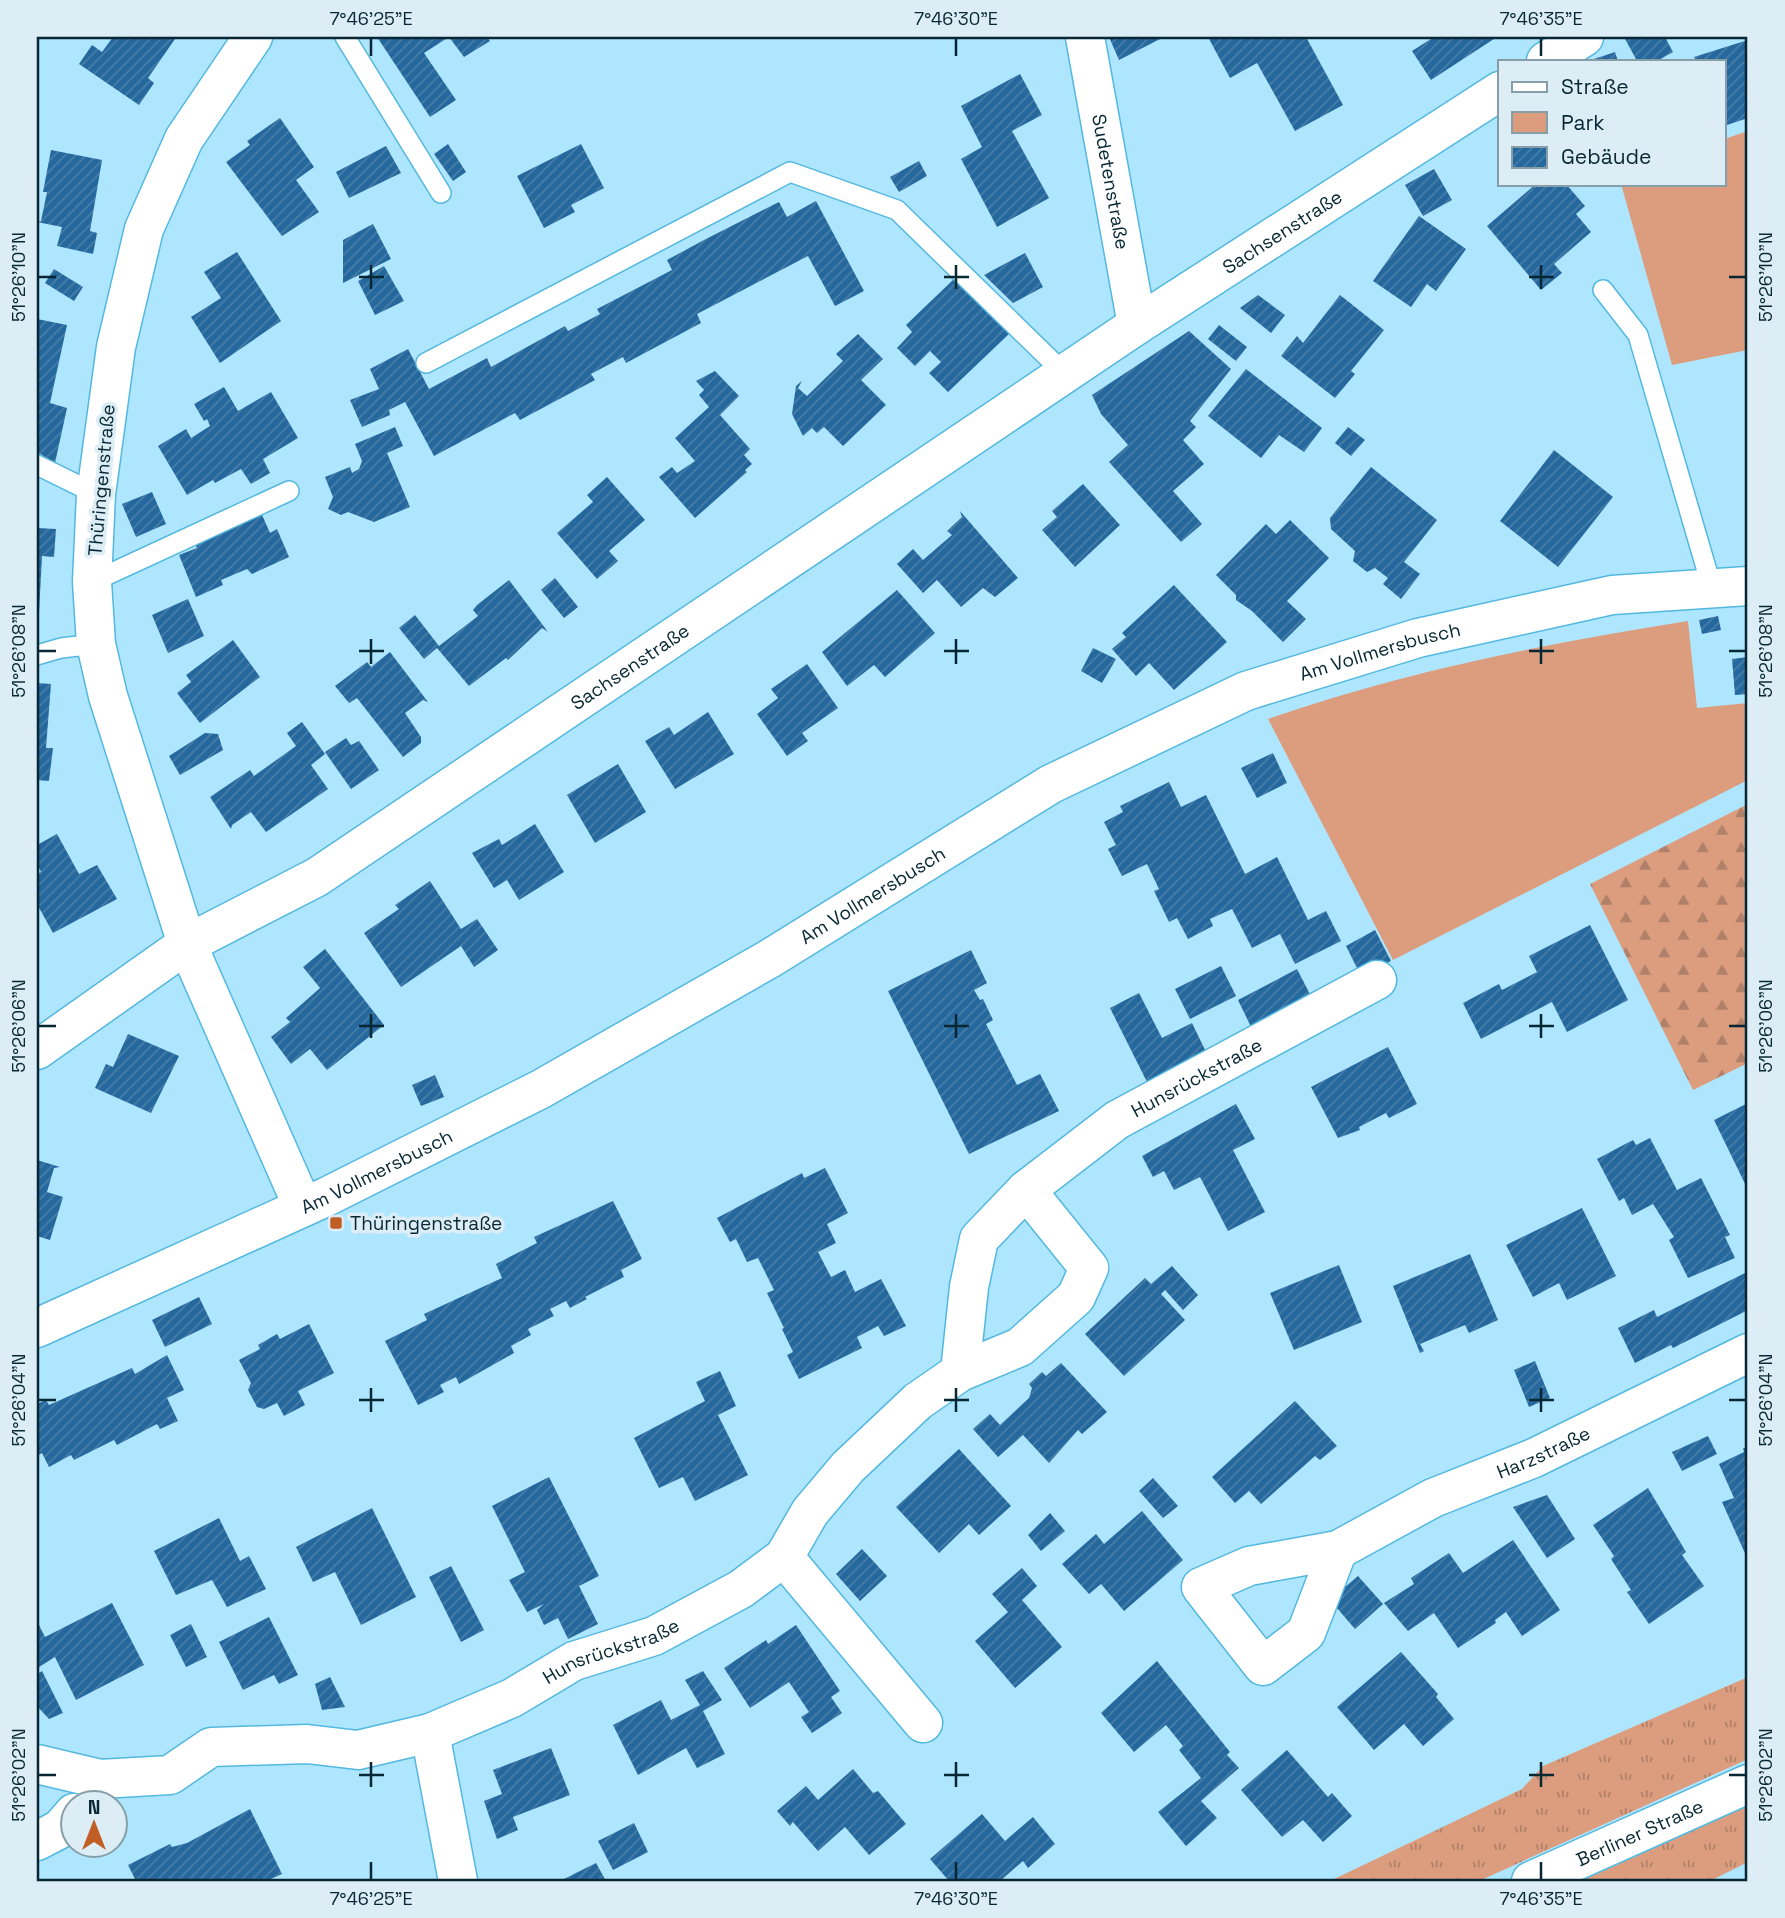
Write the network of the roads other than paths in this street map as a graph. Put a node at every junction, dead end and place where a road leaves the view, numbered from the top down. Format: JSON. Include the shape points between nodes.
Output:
{"nodes":[{"id":1,"x":253,"y":37,"type":"edge"},
{"id":2,"x":345,"y":37,"type":"edge"},
{"id":3,"x":1085,"y":37,"type":"edge"},
{"id":4,"x":1584,"y":37,"type":"edge"},
{"id":5,"x":1548,"y":60,"type":"edge"},
{"id":6,"x":1498,"y":92,"type":"edge"},
{"id":7,"x":441,"y":193,"type":"dead end"},
{"id":8,"x":1603,"y":290,"type":"dead end"},
{"id":9,"x":1138,"y":325,"type":"junction"},
{"id":10,"x":426,"y":363,"type":"dead end"},
{"id":11,"x":1065,"y":374,"type":"junction"},
{"id":12,"x":37,"y":465,"type":"edge"},
{"id":13,"x":289,"y":491,"type":"dead end"},
{"id":14,"x":96,"y":494,"type":"junction"},
{"id":15,"x":92,"y":582,"type":"junction"},
{"id":16,"x":1730,"y":587,"type":"edge"},
{"id":17,"x":96,"y":644,"type":"junction"},
{"id":18,"x":37,"y":655,"type":"edge"},
{"id":19,"x":187,"y":944,"type":"junction"},
{"id":20,"x":1377,"y":980,"type":"dead end"},
{"id":21,"x":37,"y":1050,"type":"edge"},
{"id":22,"x":1026,"y":1190,"type":"junction"},
{"id":23,"x":303,"y":1207,"type":"junction"},
{"id":24,"x":37,"y":1328,"type":"edge"},
{"id":25,"x":1748,"y":1353,"type":"edge"},
{"id":26,"x":960,"y":1372,"type":"junction"},
{"id":27,"x":1338,"y":1550,"type":"dead end"},
{"id":28,"x":784,"y":1557,"type":"junction"},
{"id":29,"x":923,"y":1723,"type":"dead end"},
{"id":30,"x":430,"y":1733,"type":"junction"},
{"id":31,"x":37,"y":1764,"type":"edge"},
{"id":32,"x":1748,"y":1784,"type":"edge"},
{"id":33,"x":85,"y":1788,"type":"edge"},
{"id":34,"x":106,"y":1788,"type":"edge"},
{"id":35,"x":60,"y":1829,"type":"edge"},
{"id":36,"x":37,"y":1841,"type":"edge"},
{"id":37,"x":458,"y":1881,"type":"edge"},
{"id":38,"x":1531,"y":1881,"type":"edge"}],
"edges":[{"from":1,"to":14,"type":"street","name":"Thüringenstraße","via":[[184,139],[144,229],[116,346]]},
{"from":2,"to":7,"type":"lane"},
{"from":3,"to":9,"type":"street","name":"Sudetenstraße"},
{"from":4,"to":5,"type":"street"},
{"from":6,"to":9,"type":"street","name":"Sachsenstraße"},
{"from":8,"to":16,"type":"lane","via":[[1638,335]]},
{"from":9,"to":11,"type":"street","name":"Sachsenstraße"},
{"from":10,"to":11,"type":"lane","via":[[790,172],[897,210]]},
{"from":11,"to":19,"type":"street","name":"Sachsenstraße","via":[[317,877]]},
{"from":12,"to":14,"type":"lane"},
{"from":13,"to":15,"type":"lane"},
{"from":14,"to":15,"type":"street","name":"Thüringenstraße"},
{"from":15,"to":17,"type":"street","name":"Thüringenstraße"},
{"from":16,"to":23,"type":"street","name":"Am Vollmersbusch","via":[[1612,594],[1418,638],[1246,691],[1051,784],[769,959],[541,1089]]},
{"from":17,"to":18,"type":"lane"},
{"from":17,"to":19,"type":"street","name":"Thüringenstraße","via":[[131,774]]},
{"from":19,"to":21,"type":"street"},
{"from":19,"to":23,"type":"street","name":"Thüringenstraße"},
{"from":20,"to":22,"type":"street","name":"Hunsrückstraße","via":[[1117,1120]]},
{"from":22,"to":26,"type":"street","name":"Hunsrückstraße","via":[[979,1240],[968,1287]]},
{"from":22,"to":26,"type":"street","name":"Hunsrückstraße","via":[[1089,1268],[1076,1297],[1020,1347]]},
{"from":23,"to":24,"type":"street","name":"Am Vollmersbusch"},
{"from":25,"to":27,"type":"street","name":"Harzstraße","via":[[1534,1458],[1433,1497]]},
{"from":26,"to":28,"type":"street","name":"Hunsrückstraße","via":[[918,1401],[848,1467],[810,1512]]},
{"from":28,"to":29,"type":"street"},
{"from":28,"to":30,"type":"street","name":"Hunsrückstraße","via":[[741,1589],[654,1636],[574,1661],[512,1698]]},
{"from":30,"to":34,"type":"street","name":"Hunsrückstraße","via":[[358,1750],[307,1744],[211,1747],[170,1775]]},
{"from":30,"to":37,"type":"street"},
{"from":31,"to":33,"type":"street","name":"Hunsrückstraße"},
{"from":32,"to":38,"type":"street","name":"Berliner Straße"},
{"from":35,"to":36,"type":"street"}]}
